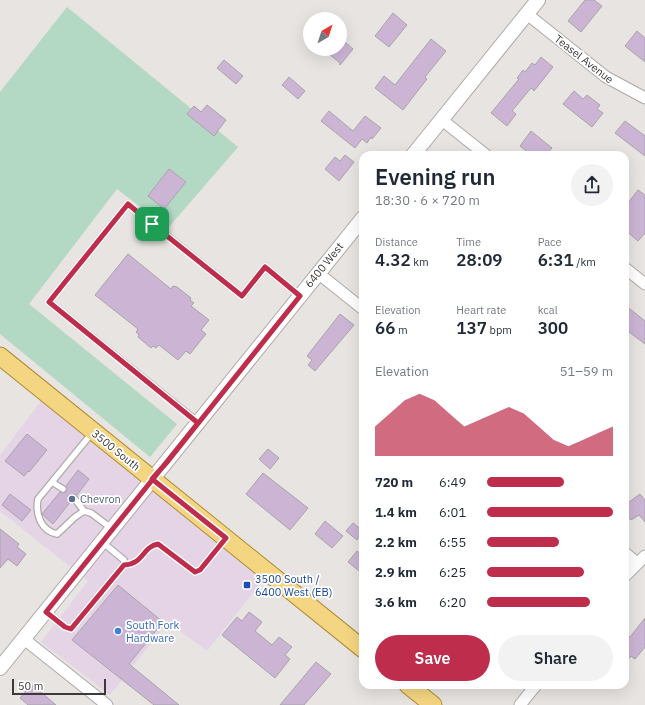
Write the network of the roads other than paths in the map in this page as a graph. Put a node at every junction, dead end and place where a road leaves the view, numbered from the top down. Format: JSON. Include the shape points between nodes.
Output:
{"nodes":[{"id":1,"x":538,"y":0,"type":"edge"},
{"id":2,"x":527,"y":14,"type":"junction"},
{"id":3,"x":645,"y":98,"type":"edge"},
{"id":4,"x":442,"y":120,"type":"junction"},
{"id":5,"x":416,"y":151,"type":"edge"},
{"id":6,"x":481,"y":151,"type":"edge"},
{"id":7,"x":359,"y":223,"type":"edge"},
{"id":8,"x":629,"y":271,"type":"edge"},
{"id":9,"x":318,"y":273,"type":"junction"},
{"id":10,"x":645,"y":284,"type":"edge"},
{"id":11,"x":300,"y":296,"type":"junction"},
{"id":12,"x":359,"y":306,"type":"edge"},
{"id":13,"x":0,"y":356,"type":"edge"},
{"id":14,"x":198,"y":423,"type":"junction"},
{"id":15,"x":93,"y":431,"type":"junction"},
{"id":16,"x":152,"y":479,"type":"junction"},
{"id":17,"x":52,"y":482,"type":"junction"},
{"id":18,"x":63,"y":489,"type":"dead end"},
{"id":19,"x":74,"y":498,"type":"dead end"},
{"id":20,"x":84,"y":511,"type":"junction"},
{"id":21,"x":112,"y":529,"type":"junction"},
{"id":22,"x":226,"y":538,"type":"junction"},
{"id":23,"x":102,"y":542,"type":"junction"},
{"id":24,"x":629,"y":554,"type":"edge"},
{"id":25,"x":641,"y":559,"type":"edge"},
{"id":26,"x":124,"y":565,"type":"junction"},
{"id":27,"x":629,"y":572,"type":"edge"},
{"id":28,"x":46,"y":612,"type":"junction"},
{"id":29,"x":24,"y":638,"type":"junction"},
{"id":30,"x":359,"y":646,"type":"edge"},
{"id":31,"x":0,"y":668,"type":"edge"},
{"id":32,"x":413,"y":689,"type":"edge"},
{"id":33,"x":533,"y":689,"type":"edge"},
{"id":34,"x":107,"y":705,"type":"edge"},
{"id":35,"x":432,"y":705,"type":"edge"},
{"id":36,"x":520,"y":705,"type":"edge"}],
"edges":[{"from":1,"to":2,"type":"street"},
{"from":2,"to":3,"type":"street","name":"Teasel Avenue","via":[[606,77]]},
{"from":2,"to":4,"type":"street"},
{"from":4,"to":5,"type":"street"},
{"from":4,"to":6,"type":"street"},
{"from":7,"to":9,"type":"street","name":"6400 West"},
{"from":8,"to":10,"type":"street"},
{"from":9,"to":11,"type":"street","name":"6400 West"},
{"from":9,"to":12,"type":"street"},
{"from":11,"to":14,"type":"street","name":"6400 West"},
{"from":11,"to":14,"type":"lane","via":[[265,267],[242,296],[128,204],[49,302]]},
{"from":13,"to":15,"type":"main road","name":"3500 South"},
{"from":14,"to":16,"type":"street","name":"6400 West"},
{"from":15,"to":16,"type":"main road","name":"3500 South"},
{"from":15,"to":17,"type":"lane"},
{"from":16,"to":21,"type":"street","name":"6400 West"},
{"from":16,"to":22,"type":"main road","name":"3500 South"},
{"from":17,"to":18,"type":"lane"},
{"from":17,"to":20,"type":"lane","via":[[38,499],[39,517],[45,529],[57,534]]},
{"from":19,"to":20,"type":"lane"},
{"from":20,"to":21,"type":"lane","via":[[91,513]]},
{"from":21,"to":23,"type":"street","name":"6400 West"},
{"from":22,"to":26,"type":"lane","via":[[200,570],[195,572],[158,544],[149,548],[133,564]]},
{"from":22,"to":30,"type":"main road","name":"3500 South"},
{"from":23,"to":26,"type":"lane","via":[[124,560]]},
{"from":23,"to":28,"type":"street","name":"6400 West"},
{"from":24,"to":25,"type":"street"},
{"from":25,"to":27,"type":"street"},
{"from":26,"to":28,"type":"lane","via":[[71,629]]},
{"from":28,"to":29,"type":"street","name":"6400 West"},
{"from":29,"to":31,"type":"street","name":"6400 West"},
{"from":29,"to":34,"type":"street"},
{"from":32,"to":35,"type":"main road"},
{"from":33,"to":36,"type":"street"}]}
